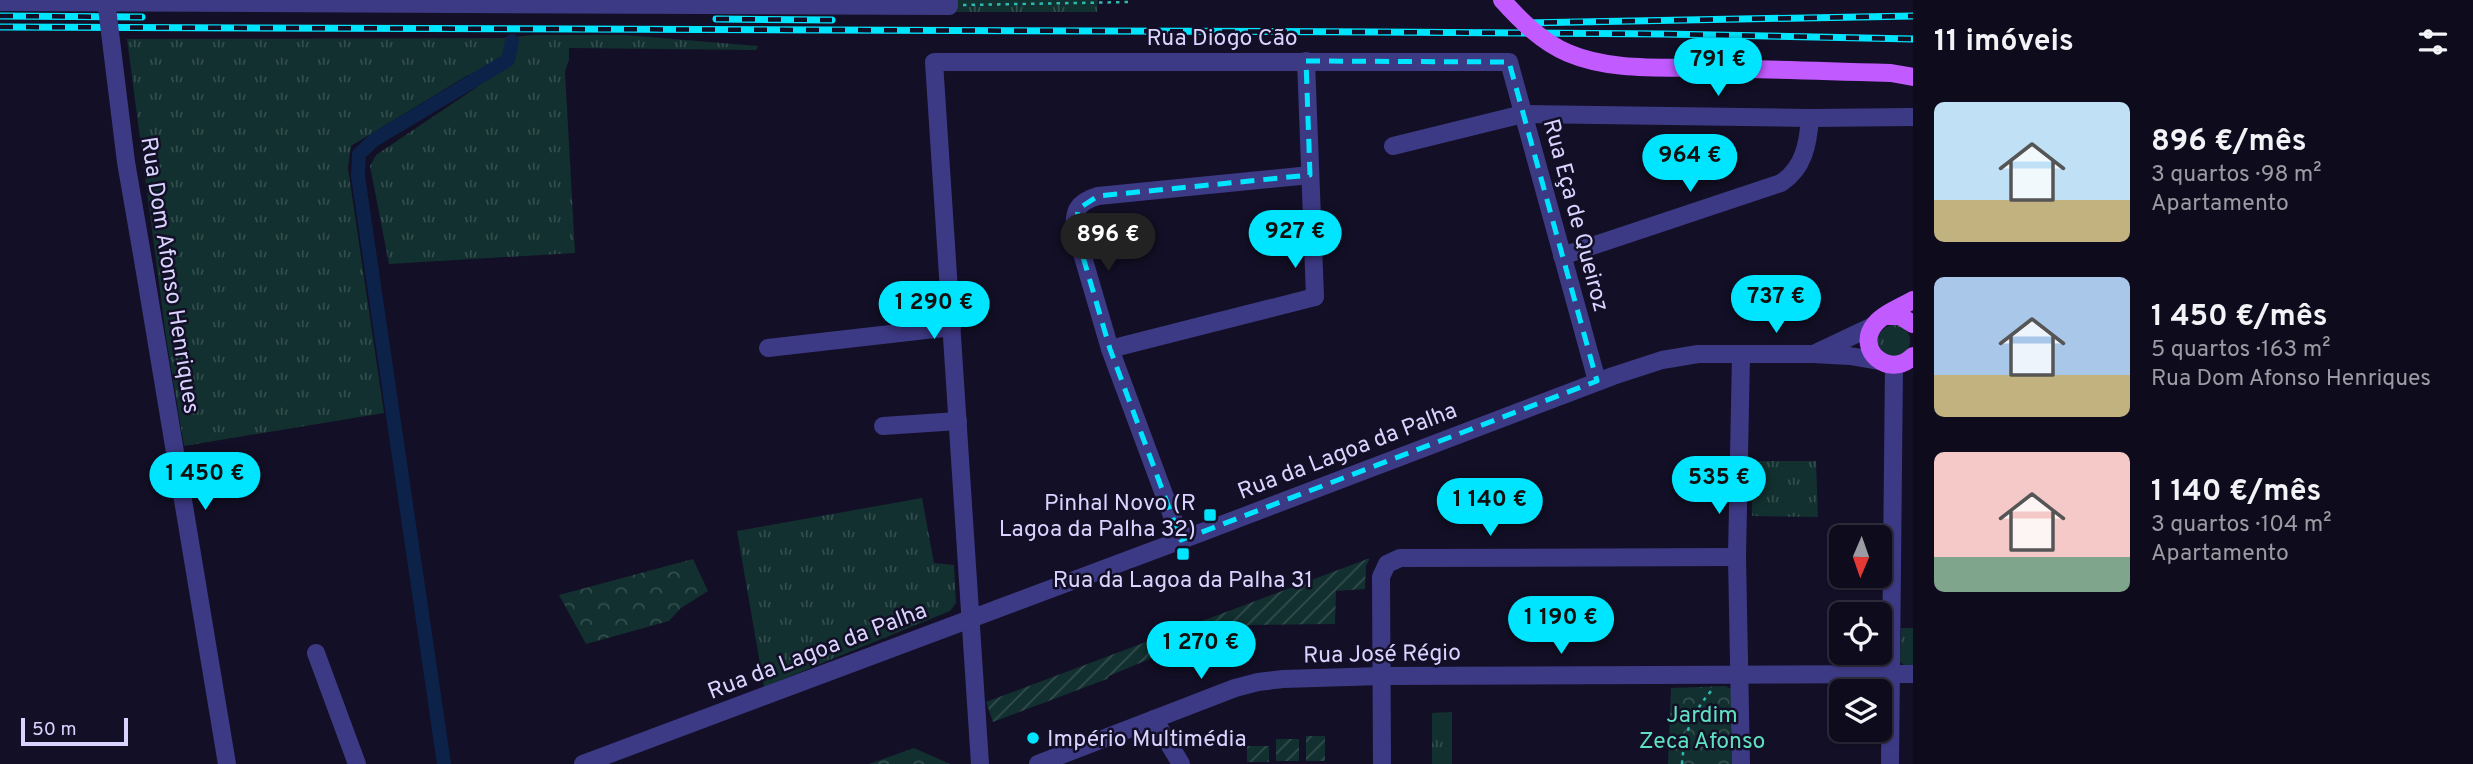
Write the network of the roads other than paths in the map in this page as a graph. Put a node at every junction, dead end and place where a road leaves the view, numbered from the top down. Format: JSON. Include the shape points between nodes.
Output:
{"nodes":[{"id":1,"x":106,"y":0,"type":"edge"},
{"id":2,"x":1502,"y":0,"type":"edge"},
{"id":3,"x":129,"y":1,"type":"edge"},
{"id":4,"x":0,"y":2,"type":"edge"},
{"id":5,"x":949,"y":3,"type":"edge"},
{"id":6,"x":1306,"y":61,"type":"junction"},
{"id":7,"x":1509,"y":62,"type":"joint"},
{"id":8,"x":1913,"y":77,"type":"edge"},
{"id":9,"x":1523,"y":114,"type":"junction"},
{"id":10,"x":1913,"y":117,"type":"edge"},
{"id":11,"x":1810,"y":118,"type":"junction"},
{"id":12,"x":1393,"y":146,"type":"dead end"},
{"id":13,"x":1310,"y":175,"type":"junction"},
{"id":14,"x":1562,"y":256,"type":"junction"},
{"id":15,"x":1913,"y":300,"type":"edge"},
{"id":16,"x":1879,"y":321,"type":"junction"},
{"id":17,"x":1913,"y":324,"type":"edge"},
{"id":18,"x":952,"y":327,"type":"junction"},
{"id":19,"x":768,"y":348,"type":"dead end"},
{"id":20,"x":1110,"y":349,"type":"junction"},
{"id":21,"x":1813,"y":354,"type":"junction"},
{"id":22,"x":1741,"y":355,"type":"junction"},
{"id":23,"x":1912,"y":357,"type":"edge"},
{"id":24,"x":1886,"y":363,"type":"junction"},
{"id":25,"x":1597,"y":381,"type":"junction"},
{"id":26,"x":958,"y":421,"type":"junction"},
{"id":27,"x":883,"y":426,"type":"dead end"},
{"id":28,"x":1181,"y":540,"type":"junction"},
{"id":29,"x":1737,"y":557,"type":"junction"},
{"id":30,"x":972,"y":619,"type":"junction"},
{"id":31,"x":316,"y":653,"type":"dead end"},
{"id":32,"x":1890,"y":674,"type":"junction"},
{"id":33,"x":1913,"y":674,"type":"edge"},
{"id":34,"x":1741,"y":675,"type":"junction"},
{"id":35,"x":1381,"y":676,"type":"junction"},
{"id":36,"x":1154,"y":719,"type":"junction"},
{"id":37,"x":1072,"y":758,"type":"edge"},
{"id":38,"x":227,"y":764,"type":"edge"},
{"id":39,"x":357,"y":764,"type":"edge"},
{"id":40,"x":583,"y":764,"type":"edge"},
{"id":41,"x":980,"y":764,"type":"edge"},
{"id":42,"x":1038,"y":764,"type":"edge"},
{"id":43,"x":1181,"y":764,"type":"edge"},
{"id":44,"x":1382,"y":764,"type":"edge"},
{"id":45,"x":1741,"y":764,"type":"edge"},
{"id":46,"x":1890,"y":764,"type":"edge"}],
"edges":[{"from":1,"to":38,"type":"street","name":"Rua Dom Afonso Henriques","bridge":true,"via":[[126,162]]},
{"from":2,"to":8,"type":"main road","bridge":true,"via":[[1549,43],[1600,63],[1891,72]]},
{"from":3,"to":4,"type":"street"},
{"from":3,"to":5,"type":"street"},
{"from":6,"to":7,"type":"street","name":"Rua Diogo Cão"},
{"from":6,"to":13,"type":"street"},
{"from":6,"to":18,"type":"street","name":"Rua Diogo Cão","via":[[934,62]]},
{"from":7,"to":9,"type":"street","name":"Rua Eça de Queiroz"},
{"from":9,"to":11,"type":"street"},
{"from":9,"to":12,"type":"street"},
{"from":9,"to":14,"type":"street","name":"Rua Eça de Queiroz"},
{"from":10,"to":11,"type":"street"},
{"from":11,"to":14,"type":"street","via":[[1802,161],[1781,183]]},
{"from":13,"to":20,"type":"street","via":[[1315,298]]},
{"from":13,"to":20,"type":"street","via":[[1098,195],[1085,200],[1074,220]]},
{"from":14,"to":25,"type":"street","name":"Rua Eça de Queiroz"},
{"from":15,"to":16,"type":"main road"},
{"from":16,"to":17,"type":"main road","via":[[1900,316]]},
{"from":16,"to":21,"type":"street"},
{"from":16,"to":24,"type":"main road","via":[[1869,333],[1870,348]]},
{"from":18,"to":19,"type":"street"},
{"from":18,"to":26,"type":"street"},
{"from":20,"to":28,"type":"street"},
{"from":21,"to":22,"type":"street","name":"Rua da Lagoa da Palha"},
{"from":21,"to":24,"type":"street","name":"Rua da Lagoa da Palha"},
{"from":22,"to":25,"type":"street","name":"Rua da Lagoa da Palha","via":[[1699,354],[1662,360]]},
{"from":22,"to":29,"type":"street"},
{"from":23,"to":24,"type":"main road"},
{"from":24,"to":32,"type":"street"},
{"from":25,"to":28,"type":"street","name":"Rua da Lagoa da Palha"},
{"from":26,"to":27,"type":"street"},
{"from":26,"to":30,"type":"street"},
{"from":28,"to":30,"type":"street","name":"Rua da Lagoa da Palha"},
{"from":29,"to":34,"type":"street"},
{"from":29,"to":35,"type":"street","via":[[1400,558],[1387,564],[1381,577]]},
{"from":30,"to":40,"type":"street","name":"Rua da Lagoa da Palha"},
{"from":30,"to":41,"type":"street"},
{"from":31,"to":39,"type":"street"},
{"from":32,"to":33,"type":"street","name":"Rua José Régio"},
{"from":32,"to":34,"type":"street","name":"Rua José Régio"},
{"from":32,"to":46,"type":"street"},
{"from":34,"to":35,"type":"street","name":"Rua José Régio"},
{"from":34,"to":45,"type":"street"},
{"from":35,"to":36,"type":"street","name":"Rua José Régio","via":[[1258,682]]},
{"from":35,"to":44,"type":"street"},
{"from":36,"to":37,"type":"street","name":"Rua José Régio"},
{"from":36,"to":43,"type":"street"},
{"from":37,"to":42,"type":"street","name":"Rua José Régio"}]}
